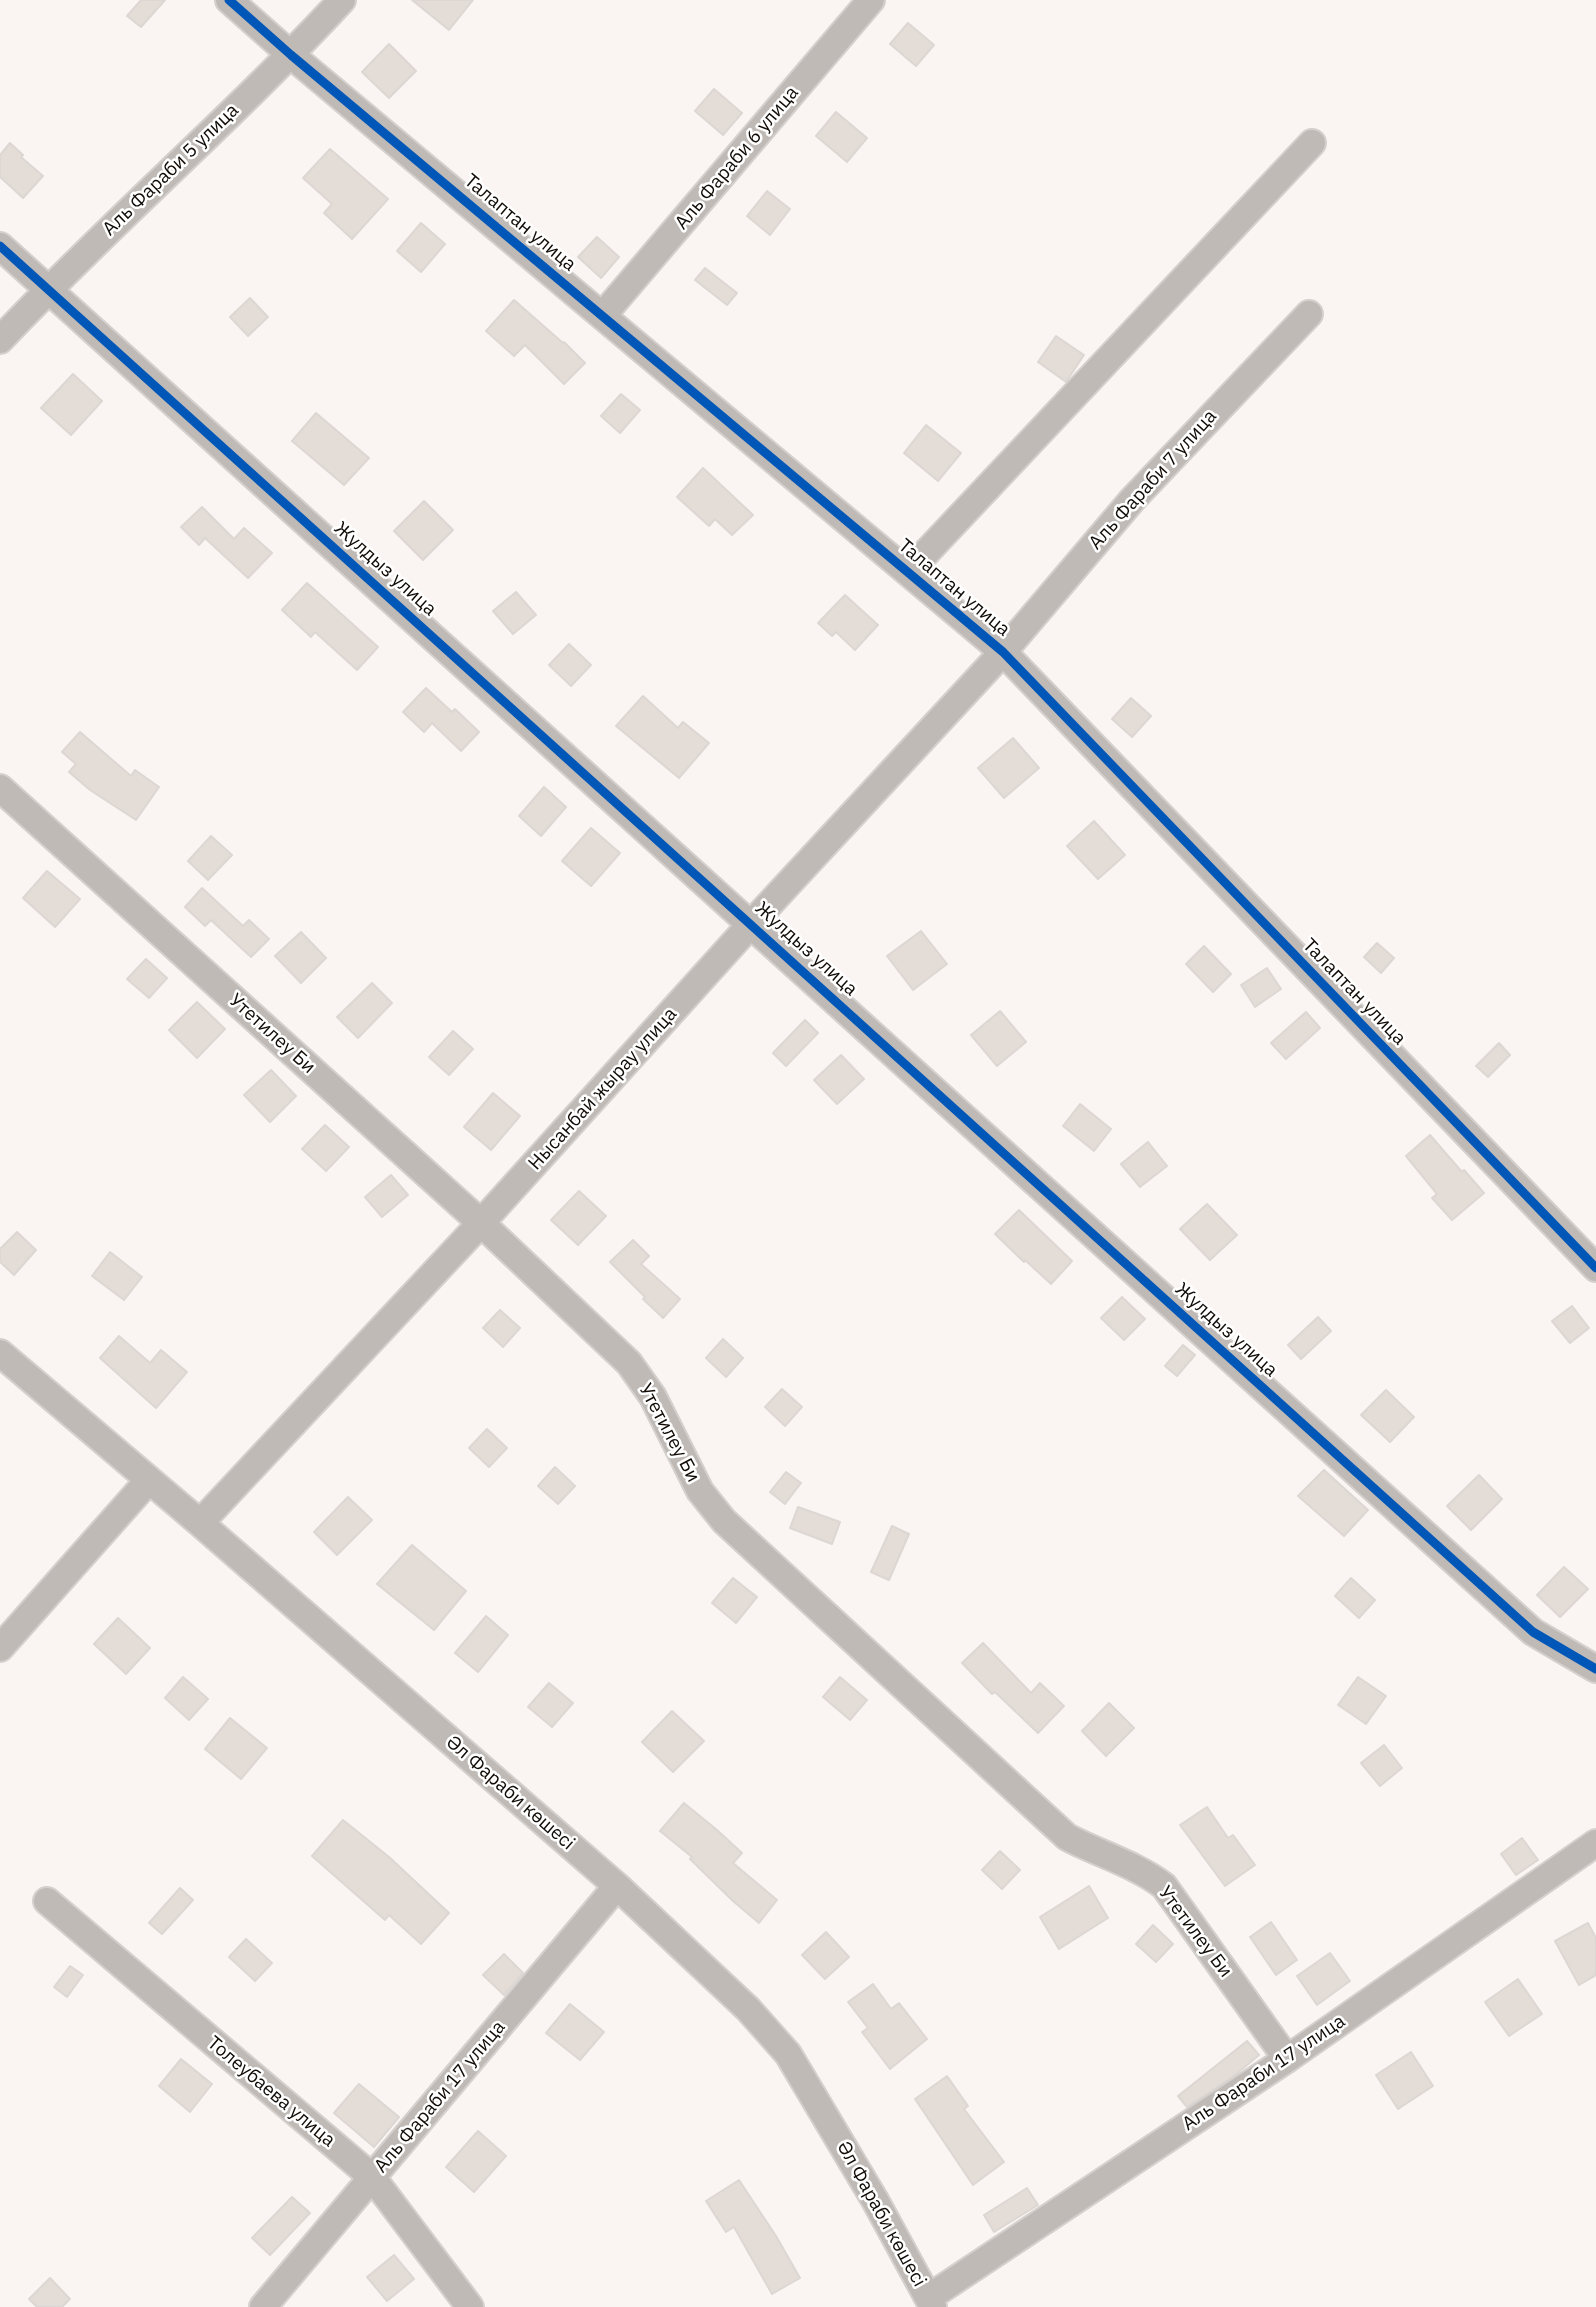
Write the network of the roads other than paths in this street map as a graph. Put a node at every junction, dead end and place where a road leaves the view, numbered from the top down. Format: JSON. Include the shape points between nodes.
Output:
{"nodes":[{"id":1,"x":229,"y":0,"type":"edge"},
{"id":2,"x":342,"y":0,"type":"edge"},
{"id":3,"x":872,"y":0,"type":"edge"},
{"id":4,"x":291,"y":55,"type":"junction"},
{"id":5,"x":1312,"y":143,"type":"dead end"},
{"id":6,"x":0,"y":246,"type":"edge"},
{"id":7,"x":48,"y":289,"type":"junction"},
{"id":8,"x":1309,"y":314,"type":"dead end"},
{"id":9,"x":603,"y":315,"type":"junction"},
{"id":10,"x":0,"y":340,"type":"edge"},
{"id":11,"x":908,"y":572,"type":"junction"},
{"id":12,"x":1003,"y":652,"type":"junction"},
{"id":13,"x":0,"y":788,"type":"edge"},
{"id":14,"x":752,"y":923,"type":"junction"},
{"id":15,"x":481,"y":1223,"type":"junction"},
{"id":16,"x":1596,"y":1268,"type":"edge"},
{"id":17,"x":0,"y":1353,"type":"edge"},
{"id":18,"x":149,"y":1480,"type":"junction"},
{"id":19,"x":200,"y":1523,"type":"junction"},
{"id":20,"x":0,"y":1648,"type":"edge"},
{"id":21,"x":1596,"y":1669,"type":"edge"},
{"id":22,"x":1596,"y":1843,"type":"edge"},
{"id":23,"x":617,"y":1886,"type":"junction"},
{"id":24,"x":47,"y":1902,"type":"dead end"},
{"id":25,"x":1287,"y":2059,"type":"junction"},
{"id":26,"x":372,"y":2177,"type":"junction"},
{"id":27,"x":930,"y":2302,"type":"edge"},
{"id":28,"x":263,"y":2307,"type":"edge"},
{"id":29,"x":470,"y":2307,"type":"edge"}],
"edges":[{"from":1,"to":4,"type":"street","name":"Талаптан улица"},
{"from":2,"to":4,"type":"street","name":"Аль Фараби 5 улица"},
{"from":3,"to":9,"type":"street","name":"Аль Фараби 6 улица"},
{"from":4,"to":7,"type":"street","name":"Аль Фараби 5 улица"},
{"from":4,"to":9,"type":"street","name":"Талаптан улица"},
{"from":5,"to":11,"type":"street"},
{"from":6,"to":7,"type":"street","name":"Жулдыз улица"},
{"from":7,"to":10,"type":"street","name":"Аль Фараби 5 улица"},
{"from":7,"to":14,"type":"street","name":"Жулдыз улица"},
{"from":8,"to":12,"type":"street","name":"Аль Фараби 7 улица","via":[[1133,499]]},
{"from":9,"to":11,"type":"street","name":"Талаптан улица"},
{"from":11,"to":12,"type":"street","name":"Талаптан улица"},
{"from":12,"to":14,"type":"street","name":"Нысанбай жырау улица"},
{"from":12,"to":16,"type":"street","name":"Талаптан улица"},
{"from":13,"to":15,"type":"street","name":"Утетилеу Би"},
{"from":14,"to":15,"type":"street","name":"Нысанбай жырау улица"},
{"from":14,"to":21,"type":"street","name":"Жулдыз улица","via":[[1533,1632]]},
{"from":15,"to":19,"type":"street","name":"Нысанбай жырау улица"},
{"from":15,"to":25,"type":"street","name":"Утетилеу Би","via":[[629,1363],[653,1396],[700,1491],[724,1521],[1067,1837],[1131,1865],[1164,1886]]},
{"from":17,"to":18,"type":"street","name":"Әл Фараби көшесі"},
{"from":18,"to":19,"type":"street","name":"Әл Фараби көшесі"},
{"from":18,"to":20,"type":"street"},
{"from":19,"to":23,"type":"street","name":"Әл Фараби көшесі"},
{"from":22,"to":25,"type":"street","name":"Аль Фараби 17 улица"},
{"from":23,"to":26,"type":"street","name":"Аль Фараби 17 улица"},
{"from":23,"to":27,"type":"street","name":"Әл Фараби көшесі","via":[[748,2009],[788,2054],[877,2202]]},
{"from":24,"to":26,"type":"street","name":"Толеубаева улица"},
{"from":25,"to":27,"type":"street","name":"Аль Фараби 17 улица"},
{"from":26,"to":28,"type":"street","name":"Аль Фараби 17 улица"},
{"from":26,"to":29,"type":"street","name":"Толеубаева улица"}]}
